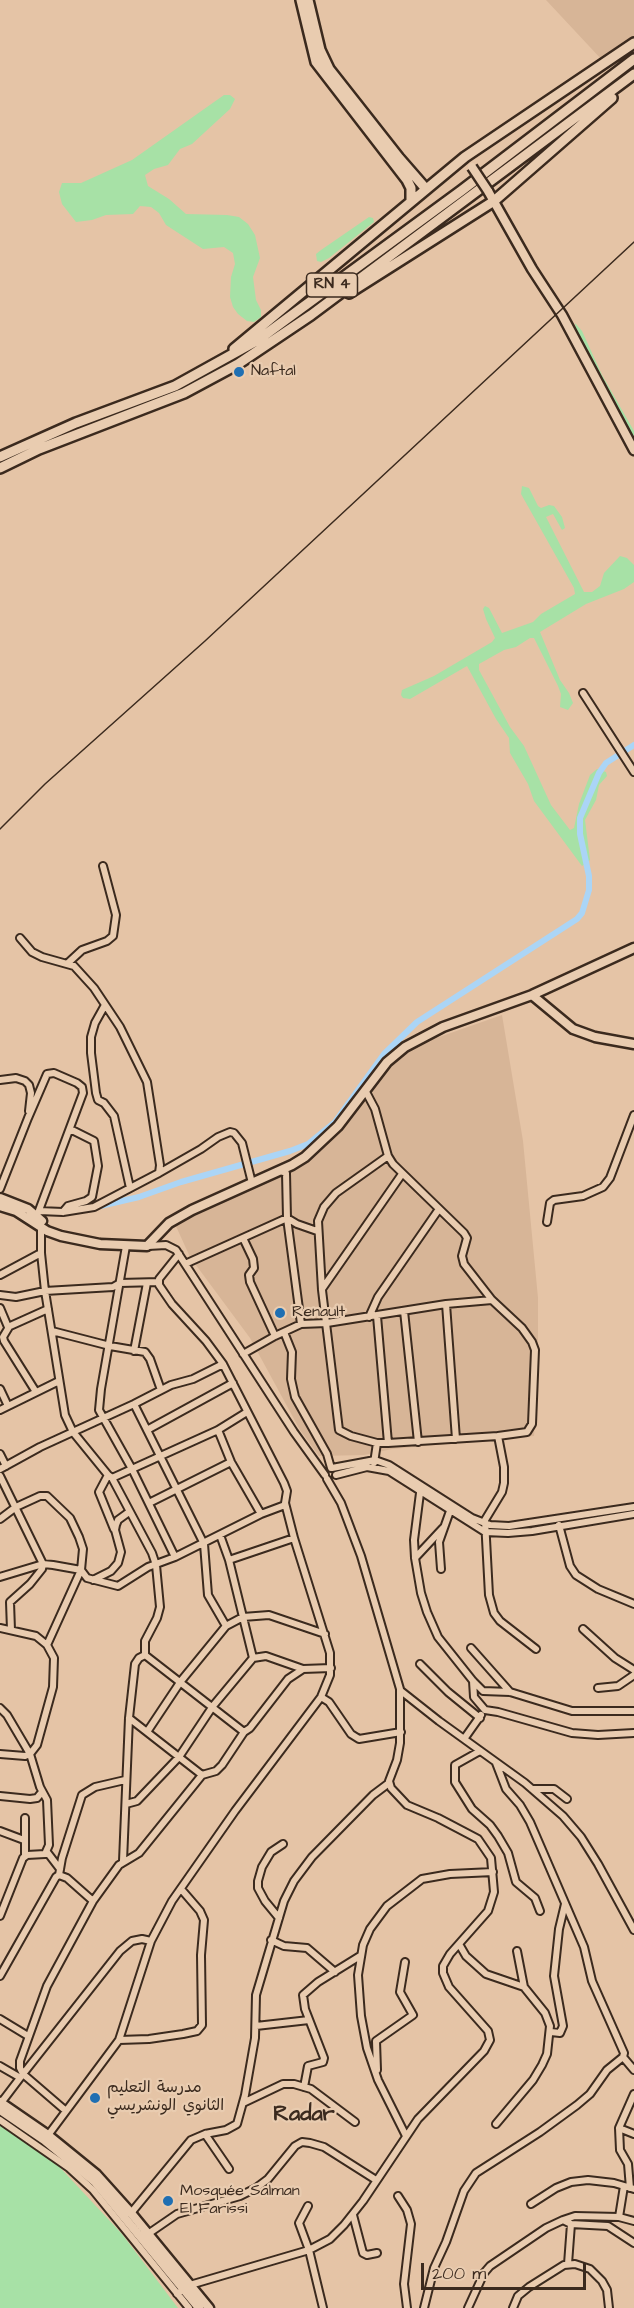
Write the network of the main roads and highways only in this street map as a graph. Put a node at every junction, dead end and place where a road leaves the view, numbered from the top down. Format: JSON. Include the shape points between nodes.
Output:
{"nodes":[{"id":1,"x":301,"y":0,"type":"edge"},
{"id":2,"x":308,"y":0,"type":"edge"},
{"id":3,"x":634,"y":43,"type":"edge"},
{"id":4,"x":634,"y":59,"type":"edge"},
{"id":5,"x":634,"y":74,"type":"edge"},
{"id":6,"x":634,"y":79,"type":"edge"},
{"id":7,"x":465,"y":157,"type":"junction"},
{"id":8,"x":426,"y":189,"type":"junction"},
{"id":9,"x":411,"y":201,"type":"junction"},
{"id":10,"x":495,"y":201,"type":"junction"},
{"id":11,"x":311,"y":315,"type":"junction"},
{"id":12,"x":215,"y":365,"type":"junction"},
{"id":13,"x":634,"y":449,"type":"edge"},
{"id":14,"x":0,"y":457,"type":"edge"},
{"id":15,"x":0,"y":468,"type":"edge"},
{"id":16,"x":634,"y":948,"type":"edge"},
{"id":17,"x":532,"y":995,"type":"junction"},
{"id":18,"x":634,"y":1044,"type":"edge"},
{"id":19,"x":0,"y":1198,"type":"edge"},
{"id":20,"x":0,"y":1206,"type":"edge"},
{"id":21,"x":38,"y":1219,"type":"junction"},
{"id":22,"x":0,"y":2105,"type":"edge"},
{"id":23,"x":46,"y":2138,"type":"junction"},
{"id":24,"x":145,"y":2236,"type":"junction"},
{"id":25,"x":183,"y":2289,"type":"junction"},
{"id":26,"x":199,"y":2308,"type":"edge"},
{"id":27,"x":208,"y":2308,"type":"edge"}],
"edges":[{"from":1,"to":9,"type":"highway","via":[[316,62],[407,180]]},
{"from":2,"to":8,"type":"highway","via":[[324,61]]},
{"from":3,"to":7,"type":"highway","number":"RN 4"},
{"from":4,"to":12,"type":"highway","number":"RN 4","via":[[258,340]]},
{"from":5,"to":11,"type":"highway","number":"RN 4"},
{"from":6,"to":10,"type":"highway"},
{"from":7,"to":8,"type":"highway","number":"RN 4"},
{"from":7,"to":10,"type":"main road","bridge":true},
{"from":8,"to":9,"type":"highway","number":"RN 4"},
{"from":9,"to":12,"type":"highway","number":"RN 4"},
{"from":10,"to":11,"type":"highway"},
{"from":10,"to":13,"type":"main road"},
{"from":11,"to":15,"type":"highway","number":"RN 4","via":[[238,364],[184,393]]},
{"from":12,"to":14,"type":"highway","number":"RN 4","via":[[175,386]]},
{"from":16,"to":17,"type":"main road"},
{"from":17,"to":18,"type":"main road","via":[[573,1029]]},
{"from":17,"to":21,"type":"main road","via":[[443,1027],[405,1047],[387,1062],[325,1140],[305,1157],[192,1210],[169,1223],[147,1246],[100,1244],[52,1232]]},
{"from":19,"to":21,"type":"main road","via":[[28,1209]]},
{"from":20,"to":21,"type":"main road"},
{"from":22,"to":23,"type":"main road"},
{"from":23,"to":24,"type":"main road","via":[[95,2182]]},
{"from":23,"to":24,"type":"main road","via":[[96,2174],[131,2213]]},
{"from":24,"to":25,"type":"main road"},
{"from":25,"to":26,"type":"main road"},
{"from":25,"to":27,"type":"main road"}]}
